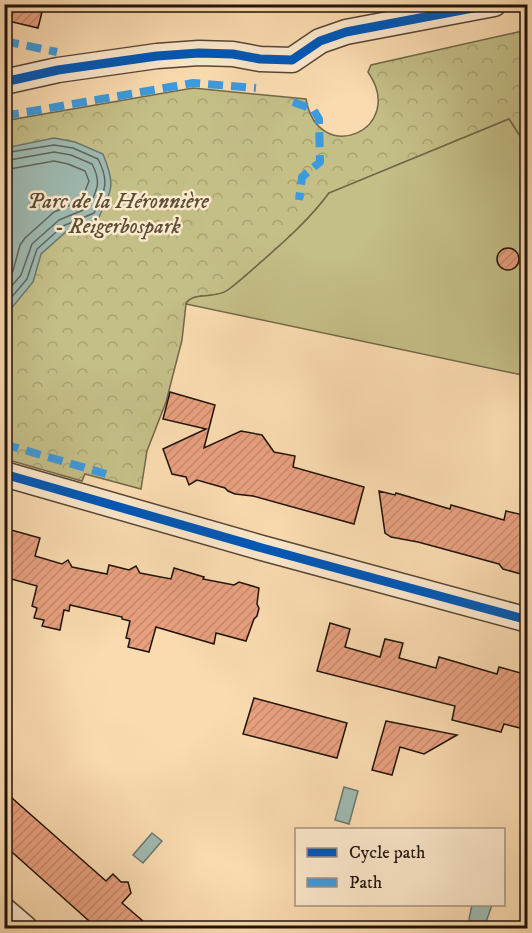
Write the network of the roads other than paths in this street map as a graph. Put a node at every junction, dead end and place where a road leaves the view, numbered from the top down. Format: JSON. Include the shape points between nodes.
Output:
{"nodes":[{"id":1,"x":494,"y":4,"type":"edge"},
{"id":2,"x":4,"y":81,"type":"edge"},
{"id":3,"x":4,"y":474,"type":"edge"},
{"id":4,"x":528,"y":620,"type":"edge"},
{"id":5,"x":4,"y":910,"type":"edge"},
{"id":6,"x":25,"y":928,"type":"edge"}],
"edges":[{"from":1,"to":2,"type":"street","via":[[346,32],[320,41],[292,60],[178,54]]},
{"from":3,"to":4,"type":"street"},
{"from":5,"to":6,"type":"street"}]}
